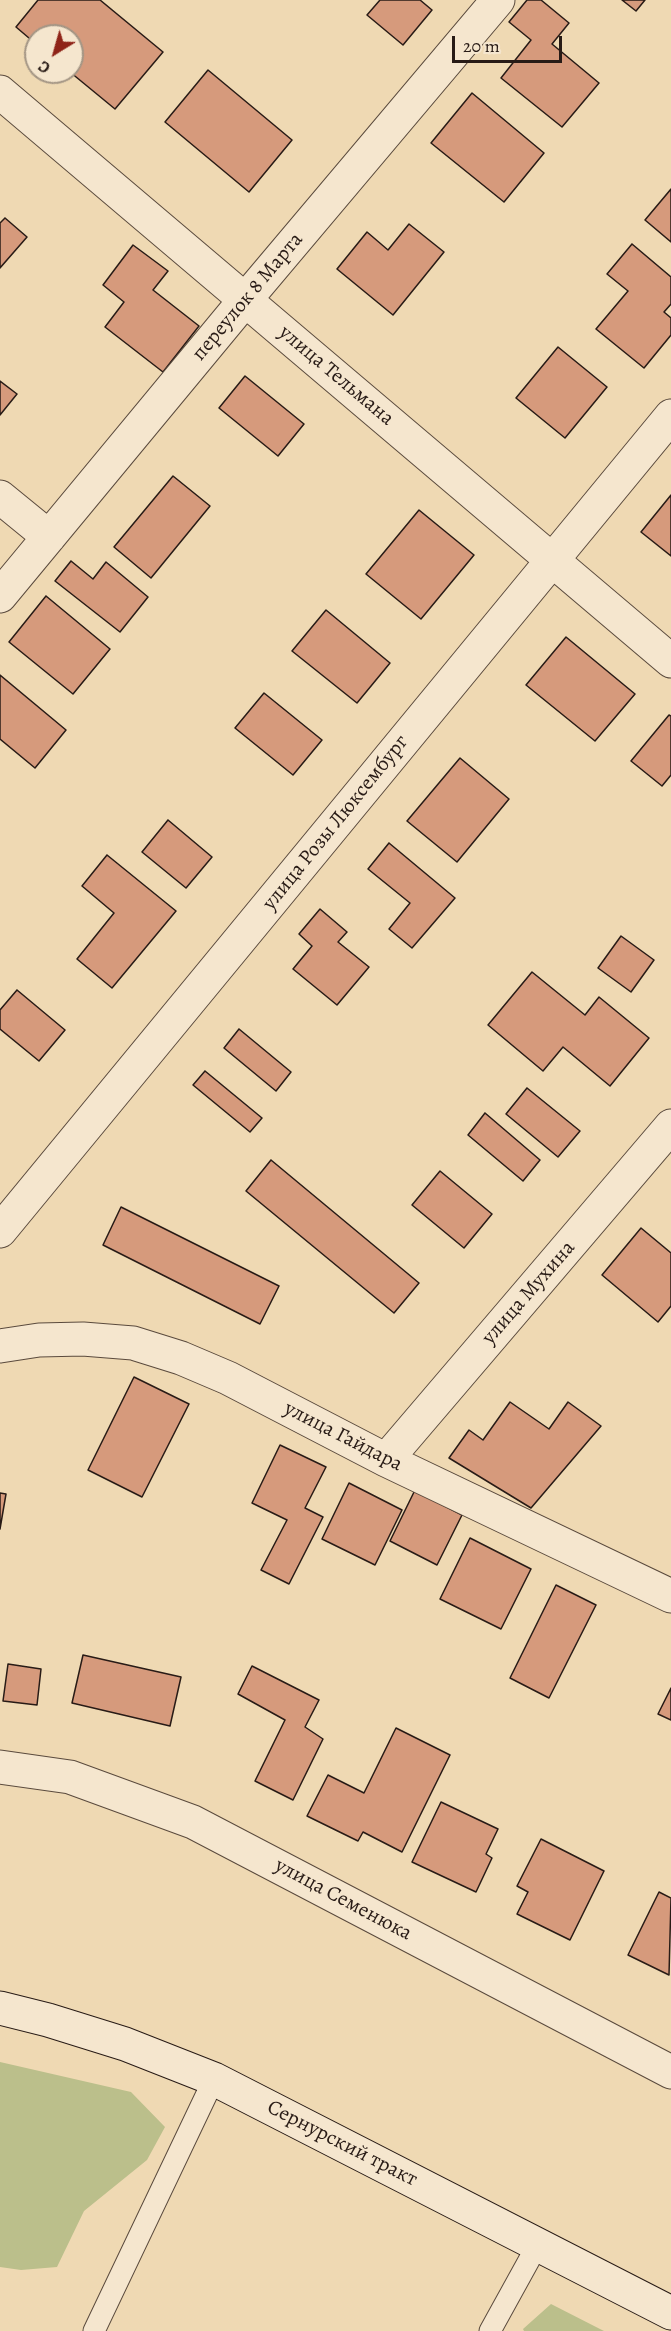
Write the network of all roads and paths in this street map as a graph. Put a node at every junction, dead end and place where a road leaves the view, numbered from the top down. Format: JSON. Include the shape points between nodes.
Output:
{"nodes":[{"id":1,"x":487,"y":4,"type":"edge"},
{"id":2,"x":0,"y":92,"type":"edge"},
{"id":3,"x":245,"y":300,"type":"junction"},
{"id":4,"x":671,"y":416,"type":"edge"},
{"id":5,"x":0,"y":496,"type":"edge"},
{"id":6,"x":49,"y":537,"type":"junction"},
{"id":7,"x":552,"y":560,"type":"junction"},
{"id":8,"x":0,"y":596,"type":"edge"},
{"id":9,"x":671,"y":660,"type":"edge"},
{"id":10,"x":671,"y":1126,"type":"edge"},
{"id":11,"x":0,"y":1231,"type":"edge"},
{"id":12,"x":0,"y":1346,"type":"edge"},
{"id":13,"x":386,"y":1460,"type":"junction"},
{"id":14,"x":671,"y":1596,"type":"edge"},
{"id":15,"x":0,"y":1767,"type":"edge"},
{"id":16,"x":0,"y":2008,"type":"edge"},
{"id":17,"x":671,"y":2072,"type":"edge"},
{"id":18,"x":214,"y":2079,"type":"junction"},
{"id":19,"x":538,"y":2244,"type":"junction"},
{"id":20,"x":671,"y":2313,"type":"edge"},
{"id":21,"x":94,"y":2331,"type":"edge"},
{"id":22,"x":490,"y":2331,"type":"edge"}],
"edges":[{"from":1,"to":3,"type":"street","name":"переулок 8 Марта"},
{"from":2,"to":3,"type":"street","name":"улица Тельмана"},
{"from":3,"to":6,"type":"street","name":"переулок 8 Марта"},
{"from":3,"to":7,"type":"street","name":"улица Тельмана"},
{"from":4,"to":7,"type":"street","name":"улица Розы Люксембург"},
{"from":5,"to":6,"type":"street"},
{"from":6,"to":8,"type":"street","name":"переулок 8 Марта"},
{"from":7,"to":9,"type":"street","name":"улица Тельмана"},
{"from":7,"to":11,"type":"street","name":"улица Розы Люксембург"},
{"from":10,"to":13,"type":"street","name":"улица Мухина"},
{"from":12,"to":13,"type":"street","name":"улица Гайдара","via":[[39,1340],[133,1343],[228,1378]]},
{"from":13,"to":14,"type":"street","name":"улица Гайдара"},
{"from":15,"to":17,"type":"street","name":"улица Семенюка","via":[[70,1778],[193,1822]]},
{"from":16,"to":18,"type":"street","name":"Сернурский тракт","via":[[125,2044]]},
{"from":18,"to":19,"type":"street","name":"Сернурский тракт"},
{"from":18,"to":21,"type":"lane"},
{"from":19,"to":20,"type":"street","name":"Сернурский тракт"},
{"from":19,"to":22,"type":"lane"}]}
